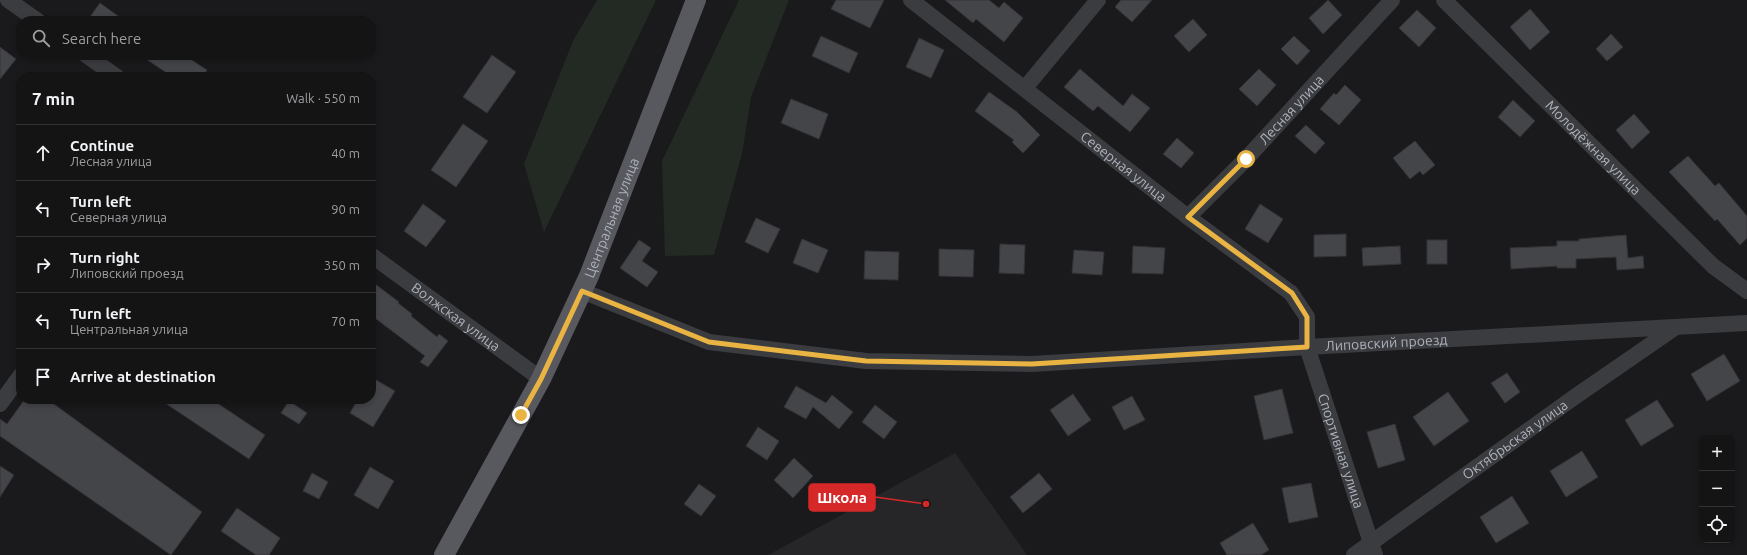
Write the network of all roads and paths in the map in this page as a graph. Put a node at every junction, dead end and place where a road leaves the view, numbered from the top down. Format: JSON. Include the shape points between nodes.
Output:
{"nodes":[{"id":1,"x":8,"y":0,"type":"edge"},
{"id":2,"x":696,"y":0,"type":"edge"},
{"id":3,"x":911,"y":0,"type":"edge"},
{"id":4,"x":1098,"y":0,"type":"edge"},
{"id":5,"x":1392,"y":0,"type":"edge"},
{"id":6,"x":1444,"y":0,"type":"edge"},
{"id":7,"x":31,"y":16,"type":"edge"},
{"id":8,"x":93,"y":60,"type":"edge"},
{"id":9,"x":111,"y":72,"type":"edge"},
{"id":10,"x":1025,"y":88,"type":"junction"},
{"id":11,"x":1188,"y":217,"type":"junction"},
{"id":12,"x":376,"y":260,"type":"edge"},
{"id":13,"x":1747,"y":290,"type":"edge"},
{"id":14,"x":582,"y":291,"type":"junction"},
{"id":15,"x":1747,"y":323,"type":"edge"},
{"id":16,"x":1676,"y":327,"type":"junction"},
{"id":17,"x":1307,"y":347,"type":"junction"},
{"id":18,"x":541,"y":379,"type":"junction"},
{"id":19,"x":16,"y":382,"type":"edge"},
{"id":20,"x":0,"y":404,"type":"edge"},
{"id":21,"x":1373,"y":549,"type":"edge"},
{"id":22,"x":444,"y":555,"type":"edge"},
{"id":23,"x":1354,"y":555,"type":"edge"}],
"edges":[{"from":1,"to":7,"type":"street"},
{"from":2,"to":14,"type":"main road","name":"Центральная улица"},
{"from":3,"to":10,"type":"street","name":"Северная улица"},
{"from":4,"to":10,"type":"street"},
{"from":5,"to":11,"type":"street","name":"Лесная улица","via":[[1246,159]]},
{"from":6,"to":13,"type":"street","name":"Молодёжная улица","via":[[1713,266]]},
{"from":8,"to":9,"type":"street"},
{"from":10,"to":11,"type":"street","name":"Северная улица"},
{"from":11,"to":17,"type":"street","name":"Северная улица","via":[[1292,293],[1307,317]]},
{"from":12,"to":18,"type":"street","name":"Волжская улица"},
{"from":14,"to":17,"type":"street","name":"Липовский проезд","via":[[709,342],[866,361],[1032,364]]},
{"from":14,"to":18,"type":"main road","name":"Центральная улица"},
{"from":15,"to":16,"type":"street","name":"Липовский проезд"},
{"from":16,"to":17,"type":"street","name":"Липовский проезд"},
{"from":16,"to":21,"type":"street","name":"Октябрьская улица","via":[[1576,396]]},
{"from":17,"to":21,"type":"street","name":"Спортивная улица"},
{"from":18,"to":22,"type":"main road","name":"Центральная улица"},
{"from":19,"to":20,"type":"street"},
{"from":21,"to":23,"type":"street","name":"Октябрьская улица"}]}
